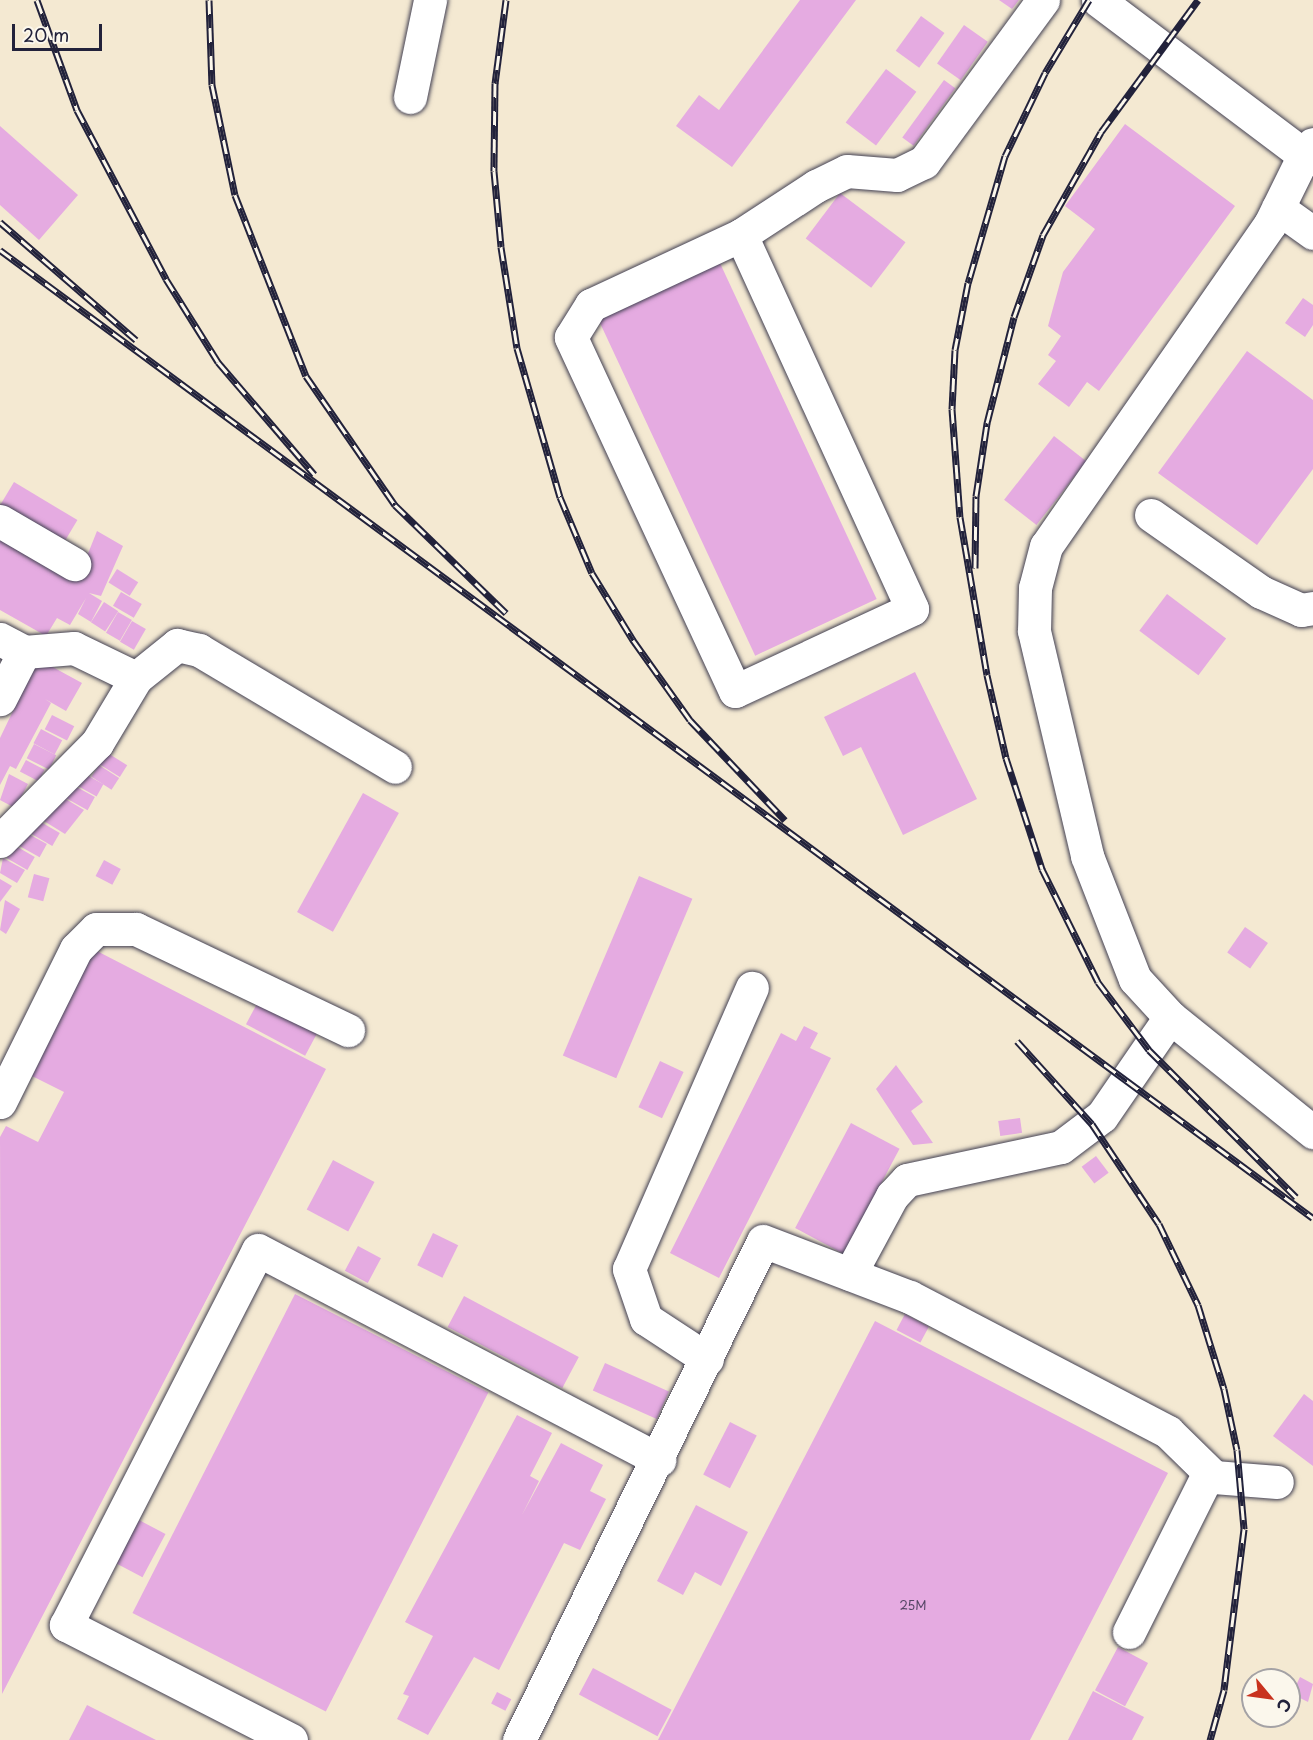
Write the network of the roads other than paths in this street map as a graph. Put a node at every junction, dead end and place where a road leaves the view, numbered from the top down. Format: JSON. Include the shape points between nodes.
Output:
{"nodes":[{"id":1,"x":430,"y":0,"type":"edge"},
{"id":2,"x":1044,"y":0,"type":"edge"},
{"id":3,"x":1098,"y":0,"type":"edge"},
{"id":4,"x":410,"y":97,"type":"dead end"},
{"id":5,"x":1310,"y":153,"type":"edge"},
{"id":6,"x":1278,"y":208,"type":"junction"},
{"id":7,"x":1313,"y":233,"type":"edge"},
{"id":8,"x":741,"y":235,"type":"junction"},
{"id":9,"x":1151,"y":515,"type":"dead end"},
{"id":10,"x":0,"y":521,"type":"edge"},
{"id":11,"x":74,"y":564,"type":"dead end"},
{"id":12,"x":1313,"y":609,"type":"edge"},
{"id":13,"x":12,"y":646,"type":"edge"},
{"id":14,"x":136,"y":678,"type":"junction"},
{"id":15,"x":0,"y":699,"type":"edge"},
{"id":16,"x":395,"y":767,"type":"dead end"},
{"id":17,"x":0,"y":841,"type":"edge"},
{"id":18,"x":752,"y":988,"type":"dead end"},
{"id":19,"x":1170,"y":1017,"type":"junction"},
{"id":20,"x":348,"y":1030,"type":"dead end"},
{"id":21,"x":0,"y":1102,"type":"edge"},
{"id":22,"x":1313,"y":1132,"type":"edge"},
{"id":23,"x":850,"y":1274,"type":"junction"},
{"id":24,"x":707,"y":1359,"type":"junction"},
{"id":25,"x":659,"y":1460,"type":"junction"},
{"id":26,"x":1208,"y":1474,"type":"junction"},
{"id":27,"x":1277,"y":1482,"type":"dead end"},
{"id":28,"x":1129,"y":1632,"type":"dead end"},
{"id":29,"x":291,"y":1740,"type":"edge"},
{"id":30,"x":519,"y":1740,"type":"edge"}],
"edges":[{"from":1,"to":4,"type":"lane"},
{"from":2,"to":8,"type":"lane","via":[[924,162],[897,175],[848,171]]},
{"from":3,"to":5,"type":"lane"},
{"from":5,"to":6,"type":"lane"},
{"from":6,"to":7,"type":"lane"},
{"from":6,"to":19,"type":"lane","via":[[1046,546],[1035,588],[1034,631],[1087,856],[1135,979]]},
{"from":8,"to":8,"type":"lane","via":[[912,609],[735,690],[571,337],[591,305]]},
{"from":9,"to":12,"type":"lane","via":[[1261,591],[1301,610]]},
{"from":10,"to":11,"type":"lane"},
{"from":13,"to":14,"type":"lane","via":[[74,648]]},
{"from":13,"to":15,"type":"lane"},
{"from":14,"to":16,"type":"lane","via":[[177,645],[199,650]]},
{"from":14,"to":17,"type":"lane","via":[[97,743]]},
{"from":18,"to":24,"type":"lane","via":[[629,1269],[646,1319]]},
{"from":19,"to":22,"type":"lane"},
{"from":19,"to":23,"type":"lane","via":[[1102,1116],[1061,1147],[907,1180],[891,1196]]},
{"from":20,"to":21,"type":"lane","via":[[136,928],[96,929],[76,949]]},
{"from":23,"to":24,"type":"lane","via":[[763,1241]]},
{"from":23,"to":26,"type":"lane","via":[[910,1297],[1168,1432]]},
{"from":24,"to":25,"type":"lane"},
{"from":25,"to":29,"type":"lane","via":[[258,1250],[66,1625]]},
{"from":25,"to":30,"type":"lane"},
{"from":26,"to":27,"type":"lane","via":[[1242,1483]]},
{"from":26,"to":28,"type":"lane"}]}
